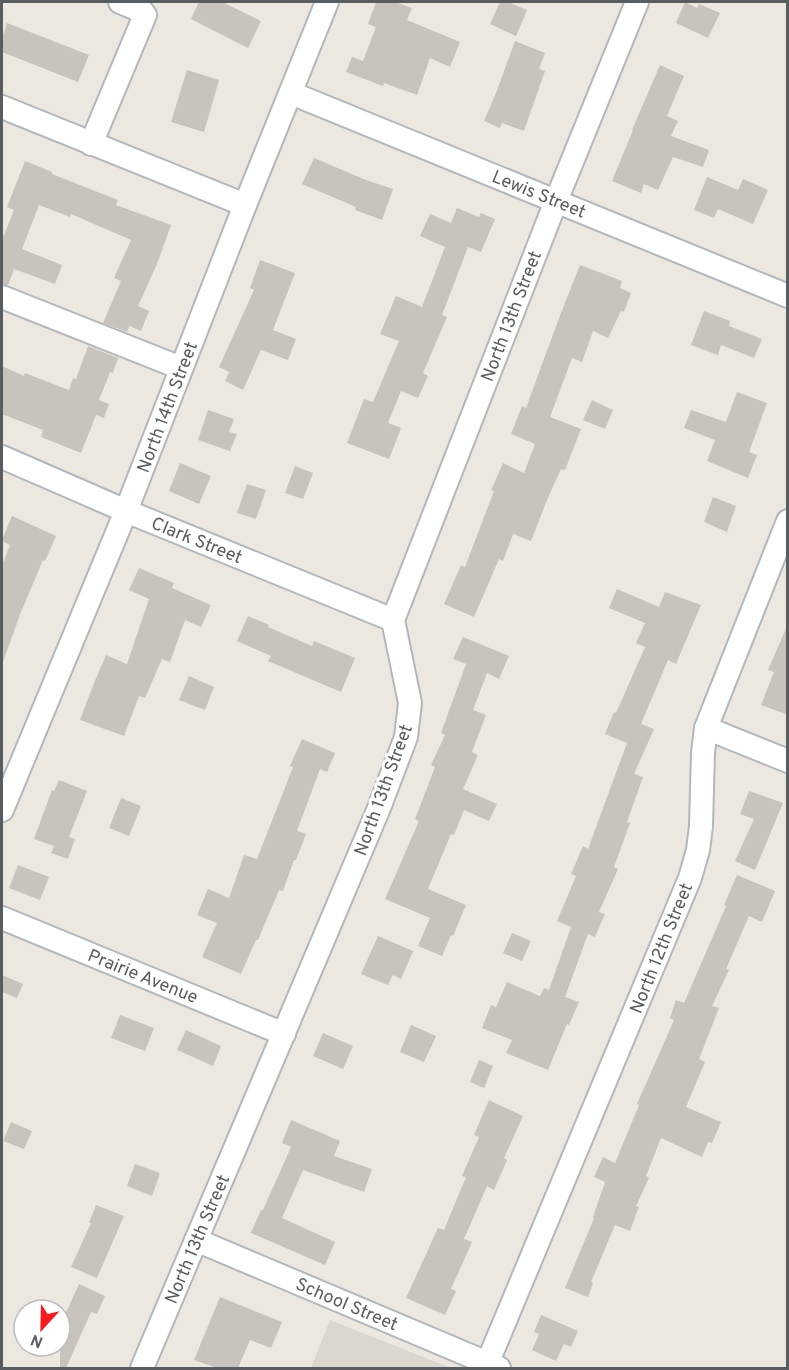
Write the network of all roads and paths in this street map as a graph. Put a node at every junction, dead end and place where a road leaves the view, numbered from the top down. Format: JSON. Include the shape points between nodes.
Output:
{"nodes":[{"id":1,"x":120,"y":2,"type":"edge"},
{"id":2,"x":327,"y":2,"type":"edge"},
{"id":3,"x":637,"y":2,"type":"edge"},
{"id":4,"x":291,"y":93,"type":"junction"},
{"id":5,"x":2,"y":107,"type":"edge"},
{"id":6,"x":91,"y":144,"type":"junction"},
{"id":7,"x":556,"y":201,"type":"junction"},
{"id":8,"x":245,"y":205,"type":"junction"},
{"id":9,"x":788,"y":296,"type":"edge"},
{"id":10,"x":2,"y":297,"type":"edge"},
{"id":11,"x":181,"y":368,"type":"junction"},
{"id":12,"x":2,"y":457,"type":"edge"},
{"id":13,"x":126,"y":510,"type":"junction"},
{"id":14,"x":788,"y":520,"type":"edge"},
{"id":15,"x":393,"y":620,"type":"junction"},
{"id":16,"x":706,"y":728,"type":"junction"},
{"id":17,"x":788,"y":761,"type":"edge"},
{"id":18,"x":2,"y":810,"type":"edge"},
{"id":19,"x":2,"y":918,"type":"edge"},
{"id":20,"x":284,"y":1034,"type":"junction"},
{"id":21,"x":196,"y":1240,"type":"junction"},
{"id":22,"x":493,"y":1366,"type":"edge"},
{"id":23,"x":142,"y":1368,"type":"edge"}],
"edges":[{"from":1,"to":6,"type":"street","via":[[146,15]]},
{"from":2,"to":4,"type":"street","name":"North 14th Street"},
{"from":3,"to":7,"type":"street","name":"North 13th Street"},
{"from":4,"to":7,"type":"street","name":"Lewis Street"},
{"from":4,"to":8,"type":"street","name":"North 14th Street"},
{"from":5,"to":6,"type":"street"},
{"from":6,"to":8,"type":"street"},
{"from":7,"to":9,"type":"street","name":"Lewis Street"},
{"from":7,"to":15,"type":"street","name":"North 13th Street"},
{"from":8,"to":11,"type":"street","name":"North 14th Street"},
{"from":10,"to":11,"type":"street"},
{"from":11,"to":13,"type":"street","name":"North 14th Street"},
{"from":12,"to":13,"type":"street","name":"Clark Street"},
{"from":13,"to":15,"type":"street","name":"Clark Street"},
{"from":13,"to":18,"type":"street","name":"North 14th Street"},
{"from":14,"to":16,"type":"street","name":"North 12th Street"},
{"from":15,"to":20,"type":"street","name":"North 13th Street","via":[[410,703],[406,737]]},
{"from":16,"to":17,"type":"street"},
{"from":16,"to":22,"type":"street","name":"North 12th Street","via":[[698,850],[690,878]]},
{"from":19,"to":20,"type":"street","name":"Prairie Avenue"},
{"from":20,"to":21,"type":"street","name":"North 13th Street"},
{"from":21,"to":22,"type":"street","name":"School Street"},
{"from":21,"to":23,"type":"street","name":"North 13th Street"}]}
